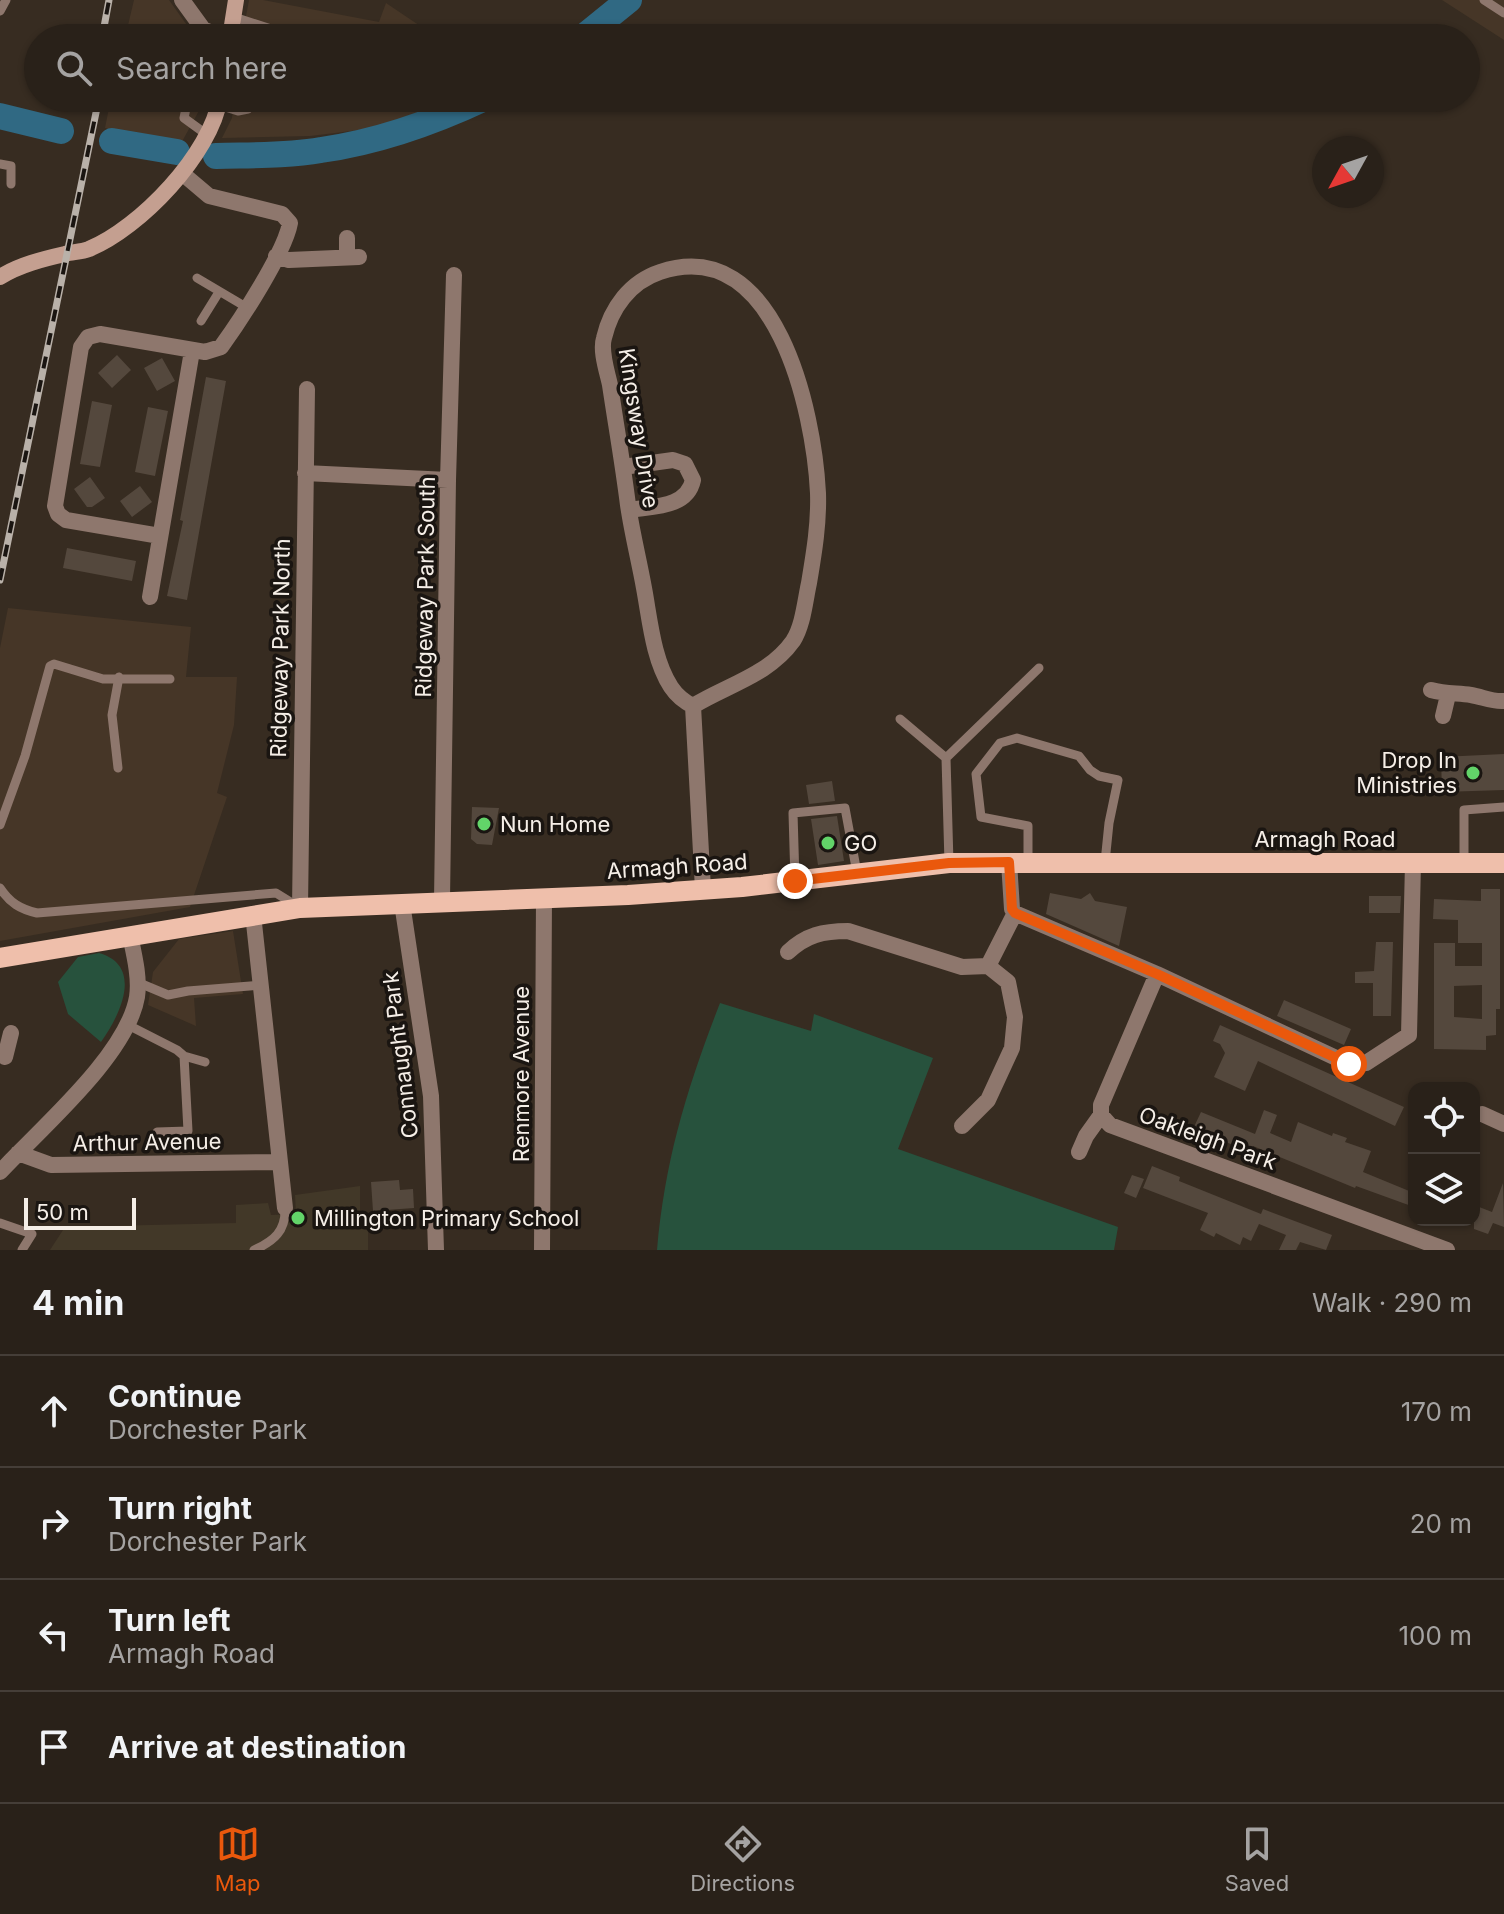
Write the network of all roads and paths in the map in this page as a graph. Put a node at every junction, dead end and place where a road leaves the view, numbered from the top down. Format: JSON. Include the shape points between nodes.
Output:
{"nodes":[{"id":1,"x":6,"y":0,"type":"edge"},
{"id":2,"x":182,"y":0,"type":"edge"},
{"id":3,"x":1484,"y":0,"type":"edge"},
{"id":4,"x":235,"y":8,"type":"edge"},
{"id":5,"x":0,"y":11,"type":"edge"},
{"id":6,"x":1504,"y":13,"type":"edge"},
{"id":7,"x":199,"y":24,"type":"edge"},
{"id":8,"x":269,"y":24,"type":"edge"},
{"id":9,"x":185,"y":112,"type":"edge"},
{"id":10,"x":216,"y":112,"type":"edge"},
{"id":11,"x":206,"y":134,"type":"junction"},
{"id":12,"x":0,"y":164,"type":"edge"},
{"id":13,"x":188,"y":167,"type":"junction"},
{"id":14,"x":11,"y":184,"type":"dead end"},
{"id":15,"x":347,"y":238,"type":"dead end"},
{"id":16,"x":276,"y":256,"type":"junction"},
{"id":17,"x":454,"y":275,"type":"dead end"},
{"id":18,"x":0,"y":277,"type":"edge"},
{"id":19,"x":197,"y":278,"type":"dead end"},
{"id":20,"x":219,"y":292,"type":"junction"},
{"id":21,"x":246,"y":307,"type":"junction"},
{"id":22,"x":201,"y":321,"type":"dead end"},
{"id":23,"x":192,"y":351,"type":"junction"},
{"id":24,"x":307,"y":389,"type":"dead end"},
{"id":25,"x":623,"y":467,"type":"junction"},
{"id":26,"x":305,"y":473,"type":"junction"},
{"id":27,"x":448,"y":480,"type":"junction"},
{"id":28,"x":629,"y":510,"type":"junction"},
{"id":29,"x":160,"y":536,"type":"junction"},
{"id":30,"x":150,"y":597,"type":"dead end"},
{"id":31,"x":1039,"y":668,"type":"dead end"},
{"id":32,"x":119,"y":677,"type":"junction"},
{"id":33,"x":170,"y":679,"type":"dead end"},
{"id":34,"x":1431,"y":690,"type":"dead end"},
{"id":35,"x":1448,"y":695,"type":"junction"},
{"id":36,"x":1504,"y":701,"type":"edge"},
{"id":37,"x":693,"y":706,"type":"junction"},
{"id":38,"x":1443,"y":716,"type":"dead end"},
{"id":39,"x":900,"y":719,"type":"dead end"},
{"id":40,"x":946,"y":758,"type":"junction"},
{"id":41,"x":118,"y":768,"type":"dead end"},
{"id":42,"x":1504,"y":807,"type":"edge"},
{"id":43,"x":0,"y":825,"type":"edge"},
{"id":44,"x":1019,"y":862,"type":"junction"},
{"id":45,"x":1105,"y":862,"type":"junction"},
{"id":46,"x":1464,"y":862,"type":"junction"},
{"id":47,"x":949,"y":863,"type":"junction"},
{"id":48,"x":1413,"y":863,"type":"junction"},
{"id":49,"x":1504,"y":863,"type":"edge"},
{"id":50,"x":857,"y":873,"type":"junction"},
{"id":51,"x":795,"y":881,"type":"junction"},
{"id":52,"x":0,"y":888,"type":"edge"},
{"id":53,"x":703,"y":889,"type":"junction"},
{"id":54,"x":544,"y":897,"type":"junction"},
{"id":55,"x":3,"y":899,"type":"edge"},
{"id":56,"x":442,"y":900,"type":"junction"},
{"id":57,"x":402,"y":903,"type":"junction"},
{"id":58,"x":300,"y":908,"type":"junction"},
{"id":59,"x":1015,"y":913,"type":"junction"},
{"id":60,"x":253,"y":914,"type":"junction"},
{"id":61,"x":130,"y":935,"type":"junction"},
{"id":62,"x":788,"y":952,"type":"dead end"},
{"id":63,"x":0,"y":958,"type":"edge"},
{"id":64,"x":988,"y":966,"type":"junction"},
{"id":65,"x":1157,"y":974,"type":"junction"},
{"id":66,"x":137,"y":982,"type":"junction"},
{"id":67,"x":261,"y":985,"type":"junction"},
{"id":68,"x":128,"y":1025,"type":"junction"},
{"id":69,"x":184,"y":1056,"type":"junction"},
{"id":70,"x":205,"y":1062,"type":"dead end"},
{"id":71,"x":1482,"y":1114,"type":"dead end"},
{"id":72,"x":1101,"y":1115,"type":"junction"},
{"id":73,"x":1504,"y":1124,"type":"edge"},
{"id":74,"x":962,"y":1126,"type":"dead end"},
{"id":75,"x":157,"y":1132,"type":"dead end"},
{"id":76,"x":1079,"y":1152,"type":"dead end"},
{"id":77,"x":18,"y":1153,"type":"junction"},
{"id":78,"x":279,"y":1162,"type":"junction"},
{"id":79,"x":0,"y":1172,"type":"edge"},
{"id":80,"x":285,"y":1208,"type":"joint"},
{"id":81,"x":0,"y":1223,"type":"edge"},
{"id":82,"x":22,"y":1250,"type":"edge"},
{"id":83,"x":254,"y":1250,"type":"edge"},
{"id":84,"x":436,"y":1250,"type":"edge"},
{"id":85,"x":542,"y":1250,"type":"edge"},
{"id":86,"x":1447,"y":1250,"type":"edge"}],
"edges":[{"from":1,"to":5,"type":"lane"},
{"from":2,"to":7,"type":"street"},
{"from":3,"to":6,"type":"lane"},
{"from":4,"to":8,"type":"lane"},
{"from":9,"to":11,"type":"lane","via":[[184,118]]},
{"from":10,"to":11,"type":"main road"},
{"from":11,"to":13,"type":"main road"},
{"from":12,"to":14,"type":"lane","via":[[11,166]]},
{"from":13,"to":16,"type":"street","via":[[209,196],[282,214],[290,223]]},
{"from":13,"to":18,"type":"main road","via":[[164,195],[87,250]]},
{"from":15,"to":16,"type":"street","via":[[353,257]]},
{"from":16,"to":21,"type":"street"},
{"from":17,"to":27,"type":"street","name":"Ridgeway Park South"},
{"from":19,"to":20,"type":"lane"},
{"from":20,"to":21,"type":"lane"},
{"from":20,"to":22,"type":"lane"},
{"from":21,"to":23,"type":"street","via":[[221,347]]},
{"from":23,"to":29,"type":"street"},
{"from":23,"to":29,"type":"street","via":[[100,334],[88,337],[81,347],[55,506],[58,514],[66,520]]},
{"from":24,"to":26,"type":"street","name":"Ridgeway Park North"},
{"from":25,"to":28,"type":"street","name":"Kingsway Drive"},
{"from":25,"to":28,"type":"street","via":[[673,460],[685,464],[693,480],[686,496],[676,502]]},
{"from":25,"to":37,"type":"street","name":"Kingsway Drive","via":[[602,342],[612,311],[630,289],[652,275],[693,265],[717,271],[741,285],[773,321],[790,352],[813,448],[816,544],[795,639],[774,663]]},
{"from":26,"to":27,"type":"street"},
{"from":26,"to":58,"type":"street","name":"Ridgeway Park North"},
{"from":27,"to":56,"type":"street","name":"Ridgeway Park South"},
{"from":28,"to":37,"type":"street","name":"Kingsway Drive","via":[[655,644],[669,685]]},
{"from":29,"to":30,"type":"street"},
{"from":31,"to":40,"type":"lane"},
{"from":32,"to":33,"type":"lane"},
{"from":32,"to":41,"type":"lane","via":[[112,715]]},
{"from":32,"to":43,"type":"lane","via":[[103,679],[50,666]]},
{"from":34,"to":35,"type":"street"},
{"from":35,"to":36,"type":"street"},
{"from":35,"to":38,"type":"street"},
{"from":37,"to":53,"type":"street"},
{"from":39,"to":40,"type":"lane"},
{"from":40,"to":47,"type":"lane"},
{"from":42,"to":46,"type":"lane","via":[[1464,810]]},
{"from":44,"to":45,"type":"main road","name":"Armagh Road"},
{"from":44,"to":45,"type":"lane","via":[[1028,826],[981,817],[976,774],[1000,743],[1017,738],[1079,756],[1099,776],[1118,780]]},
{"from":44,"to":47,"type":"main road","name":"Armagh Road"},
{"from":44,"to":59,"type":"street"},
{"from":45,"to":48,"type":"main road","name":"Armagh Road"},
{"from":46,"to":48,"type":"main road","name":"Armagh Road"},
{"from":46,"to":49,"type":"main road","name":"Armagh Road"},
{"from":47,"to":50,"type":"main road","name":"Armagh Road"},
{"from":48,"to":65,"type":"street","via":[[1409,1035],[1366,1063],[1349,1064]]},
{"from":50,"to":51,"type":"main road","name":"Armagh Road"},
{"from":50,"to":51,"type":"lane","via":[[845,808],[793,813]]},
{"from":51,"to":53,"type":"main road","name":"Armagh Road"},
{"from":52,"to":55,"type":"lane"},
{"from":53,"to":54,"type":"main road","name":"Armagh Road"},
{"from":54,"to":56,"type":"main road","name":"Armagh Road"},
{"from":54,"to":85,"type":"street","name":"Renmore Avenue"},
{"from":55,"to":58,"type":"lane","via":[[37,913],[276,893]]},
{"from":56,"to":57,"type":"main road","name":"Armagh Road"},
{"from":57,"to":58,"type":"main road","name":"Armagh Road"},
{"from":57,"to":84,"type":"street","name":"Connaught Park","via":[[431,1096]]},
{"from":58,"to":60,"type":"main road","name":"Armagh Road"},
{"from":59,"to":64,"type":"street"},
{"from":59,"to":65,"type":"street"},
{"from":60,"to":61,"type":"main road","name":"Armagh Road"},
{"from":60,"to":67,"type":"street"},
{"from":61,"to":63,"type":"main road","name":"Armagh Road"},
{"from":61,"to":66,"type":"street"},
{"from":62,"to":64,"type":"street","via":[[801,940],[848,931],[962,967]]},
{"from":64,"to":74,"type":"street","via":[[1008,982],[1015,1017],[1012,1048],[988,1100]]},
{"from":65,"to":72,"type":"street"},
{"from":66,"to":67,"type":"lane","via":[[168,995]]},
{"from":66,"to":68,"type":"street"},
{"from":67,"to":78,"type":"street"},
{"from":68,"to":69,"type":"lane"},
{"from":68,"to":77,"type":"street","via":[[102,1065]]},
{"from":69,"to":70,"type":"lane"},
{"from":69,"to":75,"type":"lane","via":[[188,1131]]},
{"from":71,"to":73,"type":"street"},
{"from":72,"to":76,"type":"street"},
{"from":72,"to":86,"type":"street","name":"Oakleigh Park","via":[[1110,1125]]},
{"from":77,"to":78,"type":"street","name":"Arthur Avenue","via":[[51,1165]]},
{"from":77,"to":79,"type":"street"},
{"from":78,"to":80,"type":"street"},
{"from":80,"to":83,"type":"lane","via":[[277,1237]]},
{"from":81,"to":82,"type":"lane","via":[[32,1234]]}]}
